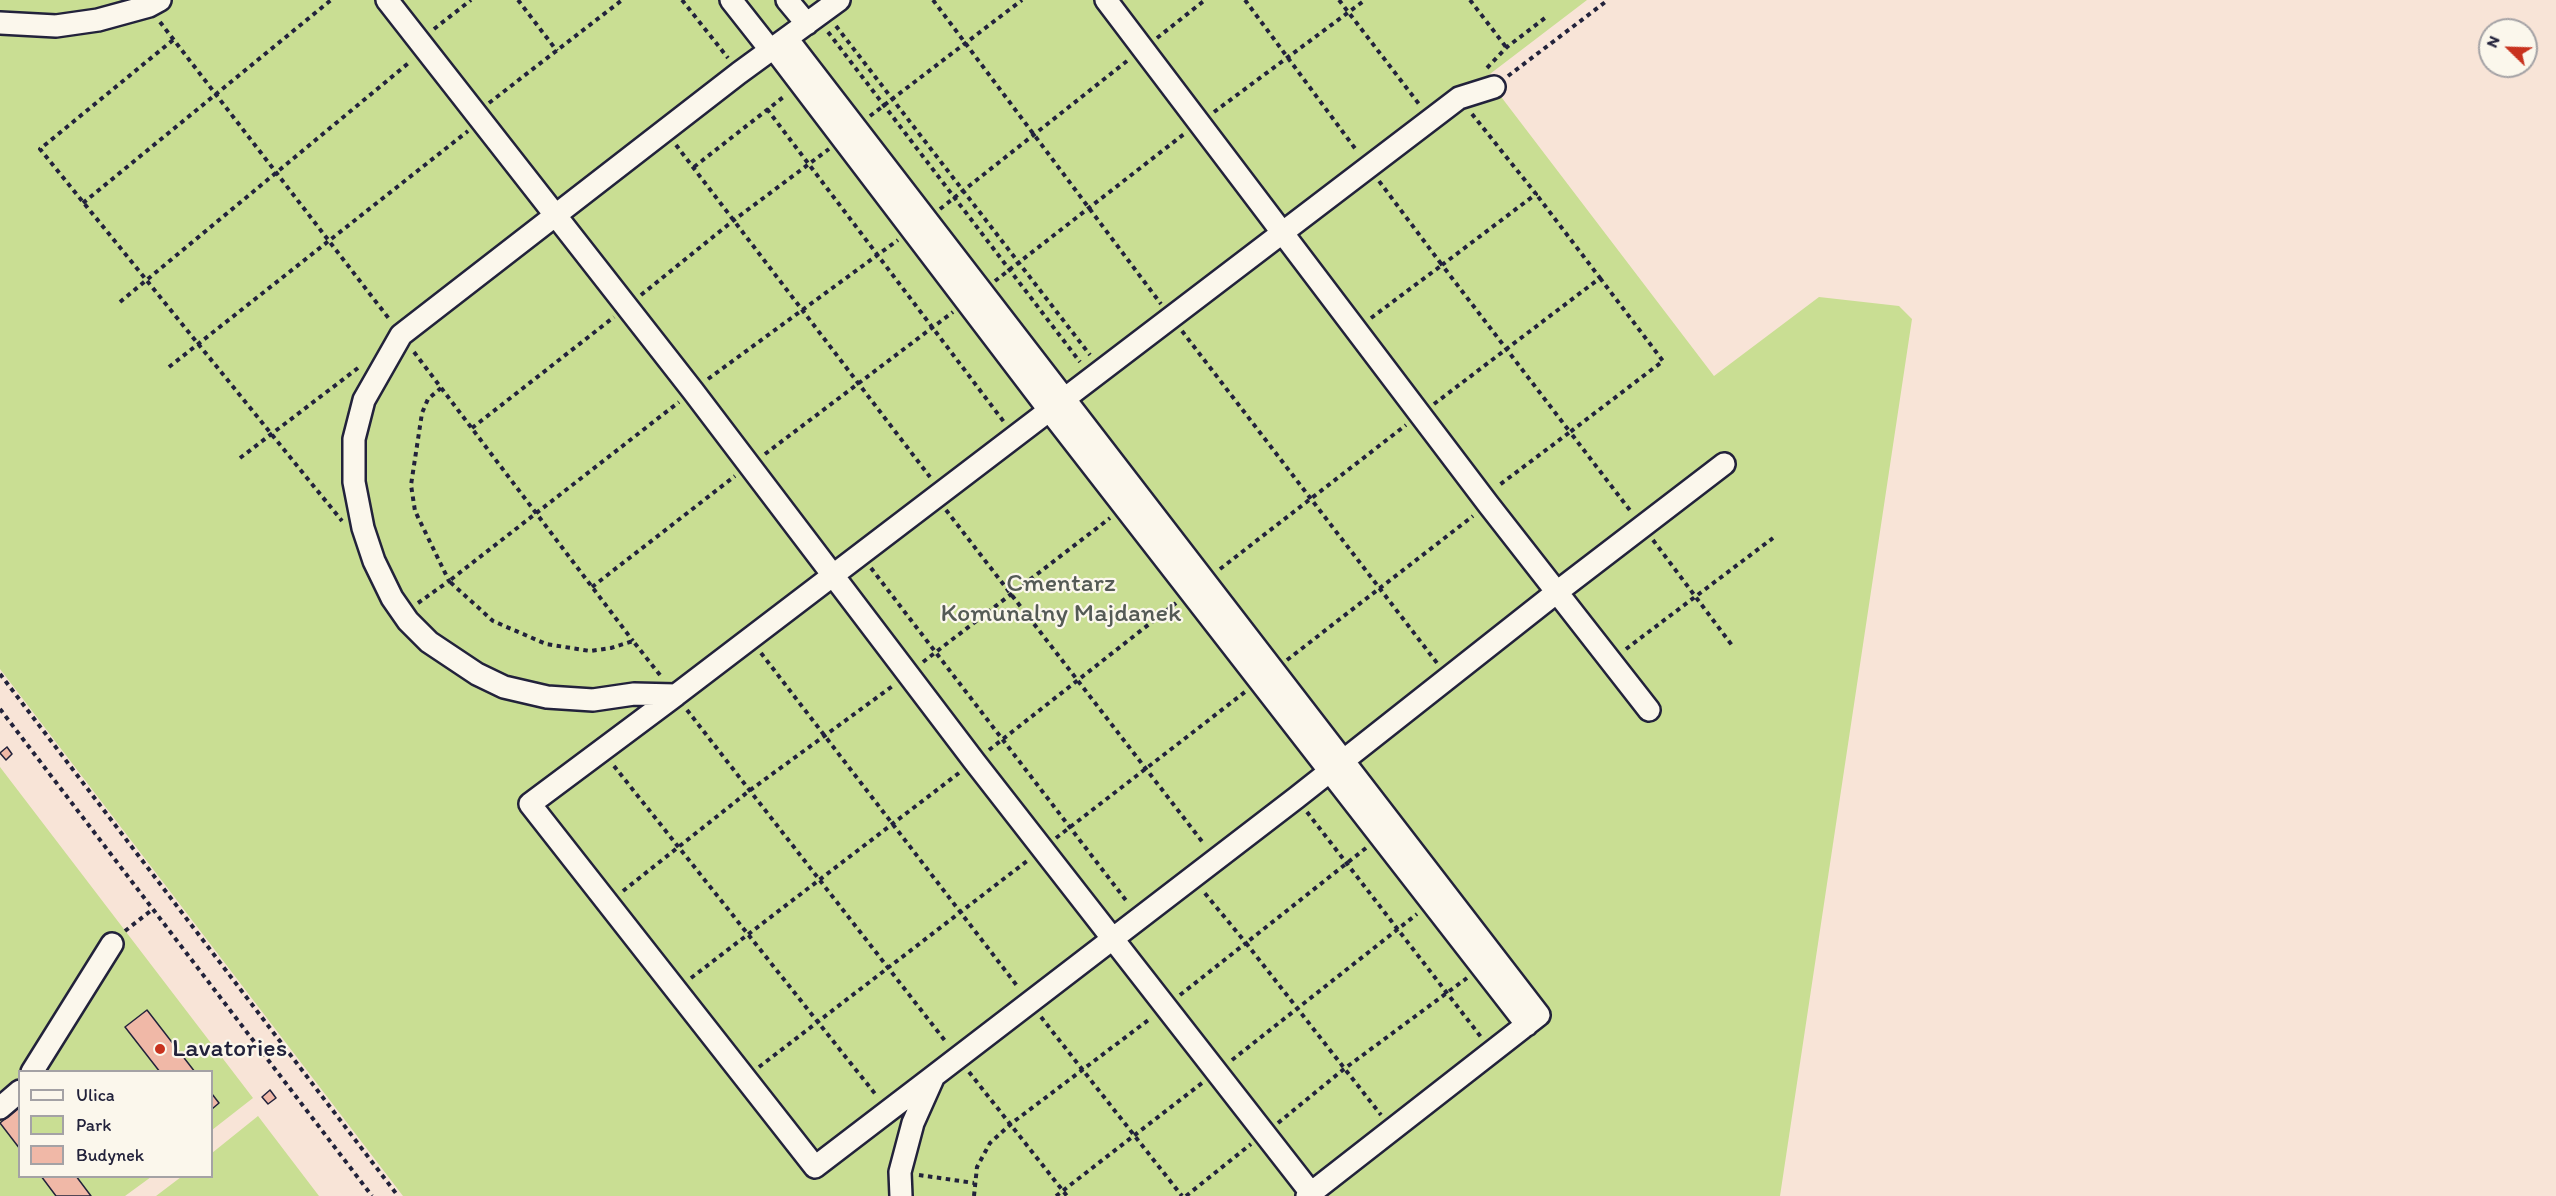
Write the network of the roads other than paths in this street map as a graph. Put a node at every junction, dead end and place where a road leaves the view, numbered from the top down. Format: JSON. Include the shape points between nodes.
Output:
{"nodes":[{"id":1,"x":387,"y":0,"type":"edge"},
{"id":2,"x":731,"y":0,"type":"edge"},
{"id":3,"x":788,"y":0,"type":"edge"},
{"id":4,"x":1106,"y":0,"type":"edge"},
{"id":5,"x":155,"y":3,"type":"edge"},
{"id":6,"x":822,"y":13,"type":"edge"},
{"id":7,"x":0,"y":23,"type":"edge"},
{"id":8,"x":778,"y":47,"type":"junction"},
{"id":9,"x":1488,"y":80,"type":"road end"},
{"id":10,"x":849,"y":133,"type":"junction"},
{"id":11,"x":557,"y":215,"type":"junction"},
{"id":12,"x":1281,"y":233,"type":"junction"},
{"id":13,"x":1056,"y":404,"type":"junction"},
{"id":14,"x":1724,"y":464,"type":"dead end"},
{"id":15,"x":832,"y":574,"type":"junction"},
{"id":16,"x":1198,"y":586,"type":"junction"},
{"id":17,"x":1557,"y":592,"type":"junction"},
{"id":18,"x":676,"y":695,"type":"junction"},
{"id":19,"x":1649,"y":710,"type":"dead end"},
{"id":20,"x":1336,"y":767,"type":"junction"},
{"id":21,"x":1112,"y":938,"type":"junction"},
{"id":22,"x":112,"y":944,"type":"road end"},
{"id":23,"x":1527,"y":1025,"type":"junction"},
{"id":24,"x":33,"y":1070,"type":"edge"},
{"id":25,"x":934,"y":1076,"type":"junction"},
{"id":26,"x":18,"y":1093,"type":"edge"},
{"id":27,"x":0,"y":1108,"type":"edge"},
{"id":28,"x":1310,"y":1195,"type":"edge"},
{"id":29,"x":901,"y":1196,"type":"edge"}],
"edges":[{"from":1,"to":11,"type":"street"},
{"from":2,"to":8,"type":"street"},
{"from":3,"to":6,"type":"street"},
{"from":4,"to":12,"type":"street"},
{"from":5,"to":7,"type":"street","via":[[98,20],[56,26]]},
{"from":6,"to":8,"type":"street"},
{"from":8,"to":10,"type":"street"},
{"from":8,"to":10,"type":"street","via":[[800,83]]},
{"from":8,"to":11,"type":"street"},
{"from":9,"to":12,"type":"street"},
{"from":10,"to":13,"type":"street"},
{"from":11,"to":15,"type":"street"},
{"from":11,"to":18,"type":"street","via":[[401,334],[359,413],[354,439],[354,482],[363,528],[379,573],[403,614],[453,661],[523,693],[593,700],[633,694]]},
{"from":12,"to":13,"type":"street"},
{"from":12,"to":17,"type":"street"},
{"from":13,"to":15,"type":"street"},
{"from":13,"to":16,"type":"street"},
{"from":13,"to":16,"type":"street","via":[[1125,506]]},
{"from":14,"to":17,"type":"street"},
{"from":15,"to":18,"type":"street"},
{"from":15,"to":21,"type":"street"},
{"from":16,"to":20,"type":"street"},
{"from":17,"to":19,"type":"street"},
{"from":17,"to":20,"type":"street"},
{"from":18,"to":25,"type":"street","via":[[531,804],[815,1167]]},
{"from":20,"to":21,"type":"street"},
{"from":20,"to":23,"type":"street","via":[[1380,837]]},
{"from":20,"to":23,"type":"street","via":[[1539,1015]]},
{"from":21,"to":25,"type":"street"},
{"from":21,"to":28,"type":"street"},
{"from":22,"to":24,"type":"street"},
{"from":23,"to":28,"type":"street"},
{"from":25,"to":29,"type":"street","via":[[913,1123],[900,1172]]},
{"from":26,"to":27,"type":"street"}]}
